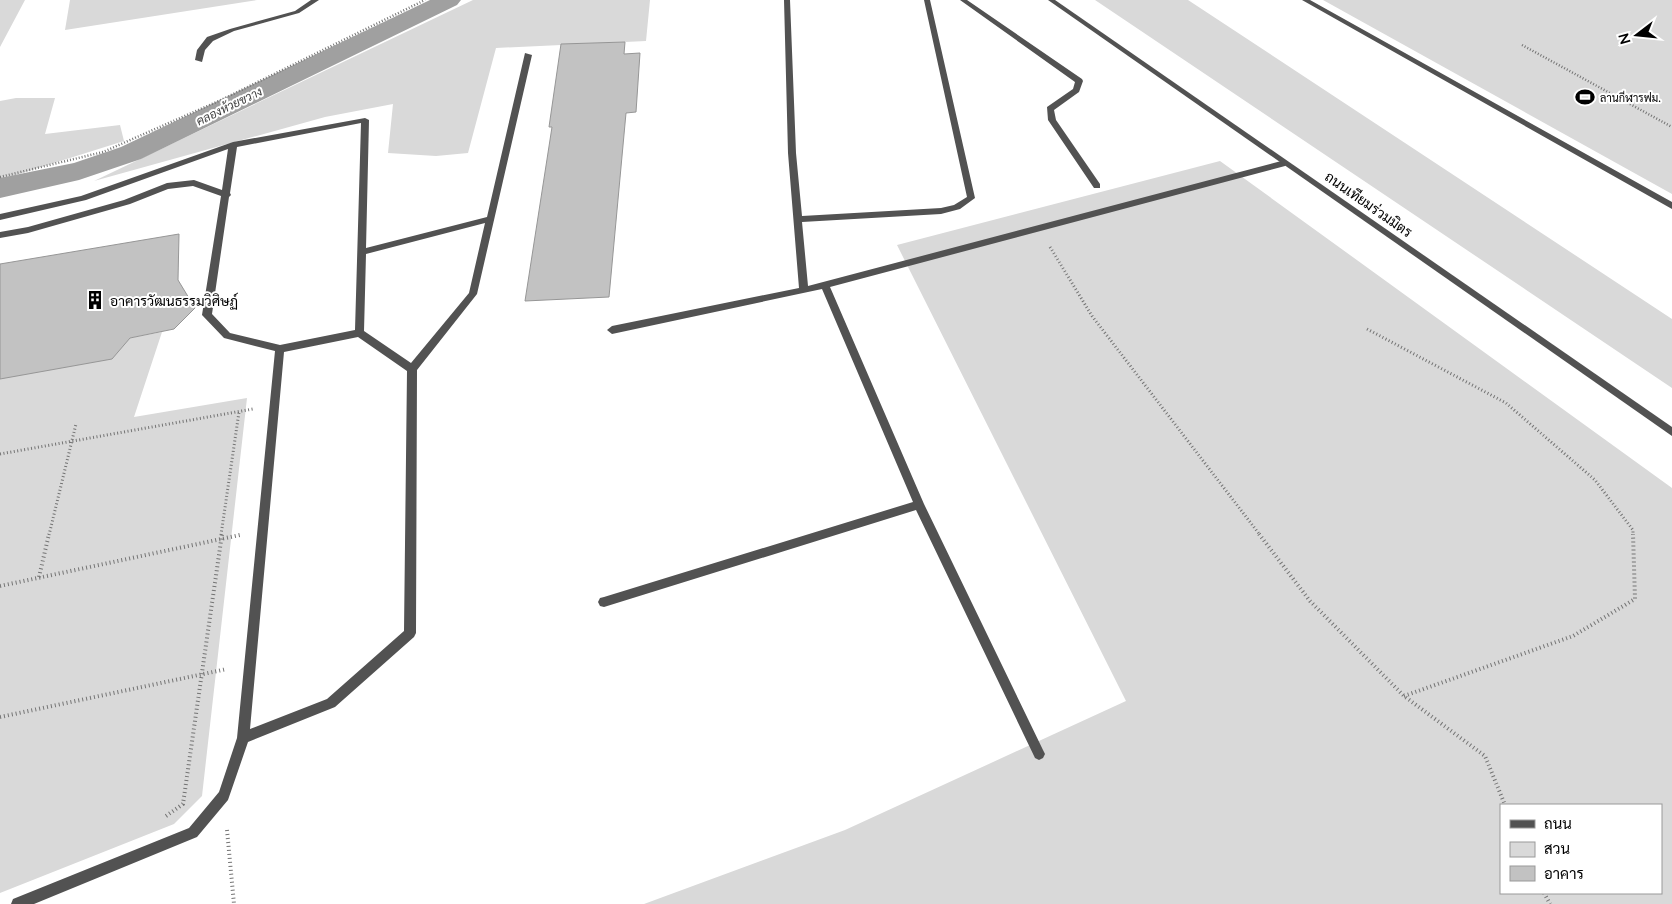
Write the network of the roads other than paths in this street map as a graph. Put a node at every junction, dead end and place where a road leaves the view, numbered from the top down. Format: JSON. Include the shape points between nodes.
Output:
{"nodes":[{"id":1,"x":316,"y":0,"type":"edge"},
{"id":2,"x":787,"y":0,"type":"edge"},
{"id":3,"x":927,"y":0,"type":"edge"},
{"id":4,"x":963,"y":0,"type":"edge"},
{"id":5,"x":1051,"y":0,"type":"edge"},
{"id":6,"x":1305,"y":0,"type":"edge"},
{"id":7,"x":528,"y":55,"type":"dead end"},
{"id":8,"x":199,"y":60,"type":"dead end"},
{"id":9,"x":233,"y":145,"type":"junction"},
{"id":10,"x":1285,"y":163,"type":"junction"},
{"id":11,"x":1098,"y":186,"type":"dead end"},
{"id":12,"x":226,"y":195,"type":"junction"},
{"id":13,"x":1672,"y":206,"type":"edge"},
{"id":14,"x":0,"y":217,"type":"edge"},
{"id":15,"x":490,"y":219,"type":"junction"},
{"id":16,"x":798,"y":219,"type":"junction"},
{"id":17,"x":0,"y":235,"type":"edge"},
{"id":18,"x":361,"y":252,"type":"junction"},
{"id":19,"x":824,"y":284,"type":"junction"},
{"id":20,"x":804,"y":290,"type":"junction"},
{"id":21,"x":612,"y":330,"type":"dead end"},
{"id":22,"x":359,"y":333,"type":"junction"},
{"id":23,"x":280,"y":349,"type":"junction"},
{"id":24,"x":412,"y":369,"type":"junction"},
{"id":25,"x":1672,"y":432,"type":"edge"},
{"id":26,"x":919,"y":505,"type":"junction"},
{"id":27,"x":604,"y":602,"type":"dead end"},
{"id":28,"x":244,"y":738,"type":"junction"},
{"id":29,"x":1039,"y":754,"type":"dead end"},
{"id":30,"x":18,"y":904,"type":"edge"}],
"edges":[{"from":1,"to":8,"type":"street","via":[[297,12],[210,39],[201,50]]},
{"from":2,"to":16,"type":"street","via":[[792,153]]},
{"from":3,"to":16,"type":"street","via":[[971,198],[957,208],[942,211]]},
{"from":4,"to":11,"type":"street","via":[[1079,81],[1076,90],[1050,109],[1052,120]]},
{"from":5,"to":10,"type":"street","name":"ถนนเทียมร่วมมิตร"},
{"from":6,"to":13,"type":"street"},
{"from":7,"to":15,"type":"street"},
{"from":9,"to":12,"type":"street"},
{"from":9,"to":14,"type":"street","via":[[83,198]]},
{"from":9,"to":18,"type":"street","via":[[365,120]]},
{"from":10,"to":19,"type":"street"},
{"from":10,"to":25,"type":"street","name":"ถนนเทียมร่วมมิตร"},
{"from":12,"to":17,"type":"street","via":[[194,183],[167,186],[127,202]]},
{"from":12,"to":23,"type":"street","via":[[207,315],[227,336]]},
{"from":15,"to":18,"type":"street"},
{"from":15,"to":24,"type":"street","via":[[473,294]]},
{"from":16,"to":20,"type":"street"},
{"from":18,"to":22,"type":"street"},
{"from":19,"to":20,"type":"street"},
{"from":19,"to":26,"type":"street"},
{"from":20,"to":21,"type":"street"},
{"from":22,"to":23,"type":"street"},
{"from":22,"to":24,"type":"street"},
{"from":23,"to":28,"type":"street"},
{"from":24,"to":28,"type":"street","via":[[410,633],[331,703]]},
{"from":26,"to":27,"type":"street"},
{"from":26,"to":29,"type":"street"},
{"from":28,"to":30,"type":"street","via":[[224,796],[193,833]]}]}
